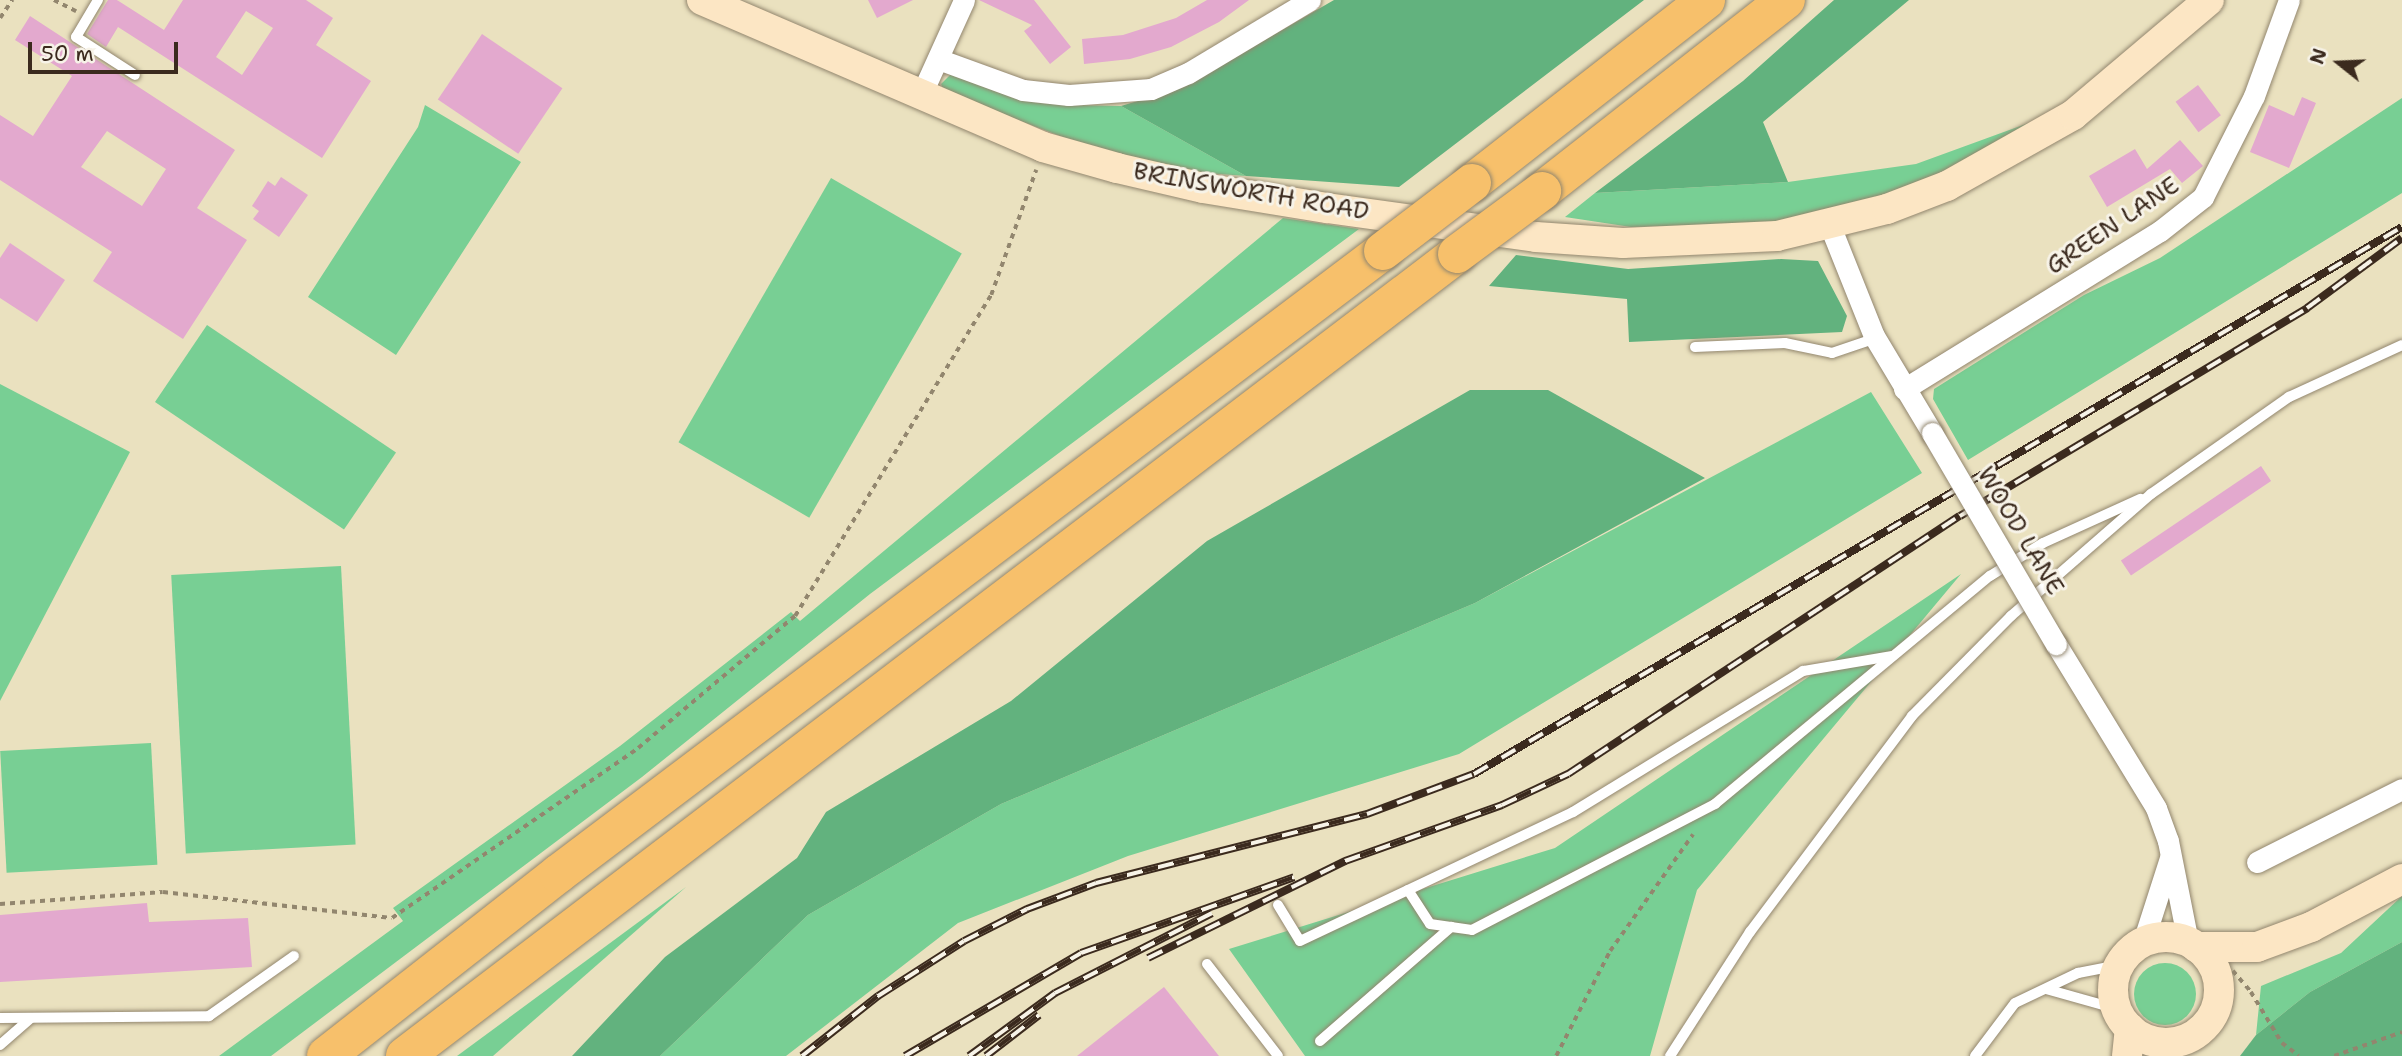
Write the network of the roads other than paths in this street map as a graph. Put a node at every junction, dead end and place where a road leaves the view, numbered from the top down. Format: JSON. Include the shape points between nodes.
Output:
{"nodes":[{"id":1,"x":98,"y":0,"type":"edge"},
{"id":2,"x":702,"y":0,"type":"edge"},
{"id":3,"x":964,"y":0,"type":"edge"},
{"id":4,"x":1310,"y":0,"type":"edge"},
{"id":5,"x":1706,"y":0,"type":"edge"},
{"id":6,"x":1786,"y":0,"type":"edge"},
{"id":7,"x":2209,"y":0,"type":"edge"},
{"id":8,"x":2289,"y":0,"type":"edge"},
{"id":9,"x":938,"y":59,"type":"junction"},
{"id":10,"x":135,"y":75,"type":"dead end"},
{"id":11,"x":921,"y":95,"type":"junction"},
{"id":12,"x":1830,"y":226,"type":"junction"},
{"id":13,"x":1876,"y":338,"type":"junction"},
{"id":14,"x":2402,"y":345,"type":"edge"},
{"id":15,"x":1695,"y":347,"type":"dead end"},
{"id":16,"x":1904,"y":389,"type":"junction"},
{"id":17,"x":2151,"y":494,"type":"junction"},
{"id":18,"x":1892,"y":656,"type":"junction"},
{"id":19,"x":2402,"y":789,"type":"edge"},
{"id":20,"x":2171,"y":858,"type":"junction"},
{"id":21,"x":2257,"y":862,"type":"dead end"},
{"id":22,"x":2402,"y":879,"type":"edge"},
{"id":23,"x":1408,"y":890,"type":"junction"},
{"id":24,"x":1278,"y":905,"type":"dead end"},
{"id":25,"x":1451,"y":927,"type":"junction"},
{"id":26,"x":2143,"y":942,"type":"junction"},
{"id":27,"x":2192,"y":944,"type":"junction"},
{"id":28,"x":2257,"y":947,"type":"junction"},
{"id":29,"x":293,"y":956,"type":"dead end"},
{"id":30,"x":1207,"y":964,"type":"dead end"},
{"id":31,"x":2119,"y":965,"type":"junction"},
{"id":32,"x":2226,"y":981,"type":"junction"},
{"id":33,"x":2046,"y":989,"type":"junction"},
{"id":34,"x":0,"y":1018,"type":"edge"},
{"id":35,"x":31,"y":1018,"type":"junction"},
{"id":36,"x":2124,"y":1031,"type":"edge"},
{"id":37,"x":1320,"y":1041,"type":"dead end"},
{"id":38,"x":0,"y":1045,"type":"edge"},
{"id":39,"x":2174,"y":1048,"type":"edge"},
{"id":40,"x":326,"y":1056,"type":"edge"},
{"id":41,"x":405,"y":1056,"type":"edge"},
{"id":42,"x":1278,"y":1056,"type":"edge"},
{"id":43,"x":1670,"y":1056,"type":"edge"},
{"id":44,"x":1975,"y":1056,"type":"edge"}],
"edges":[{"from":1,"to":10,"type":"lane","via":[[76,37]]},
{"from":2,"to":11,"type":"main road","name":"BRINSWORTH ROAD"},
{"from":3,"to":9,"type":"street"},
{"from":4,"to":9,"type":"street","via":[[1188,73],[1151,89],[1069,95],[1023,90]]},
{"from":5,"to":40,"type":"highway","bridge":true},
{"from":6,"to":41,"type":"highway","bridge":true,"via":[[1542,191]]},
{"from":7,"to":12,"type":"main road","name":"BRINSWORTH ROAD","via":[[2117,83],[2031,143],[1947,186]]},
{"from":8,"to":16,"type":"street","name":"GREEN LANE","via":[[2254,96],[2203,197],[2160,231]]},
{"from":9,"to":11,"type":"street"},
{"from":11,"to":12,"type":"main road","name":"BRINSWORTH ROAD","via":[[1043,148],[1203,188],[1536,237],[1623,243],[1723,242]]},
{"from":12,"to":13,"type":"street","name":"WOOD LANE"},
{"from":13,"to":15,"type":"lane","via":[[1832,353],[1785,342]]},
{"from":13,"to":16,"type":"street","name":"WOOD LANE"},
{"from":14,"to":17,"type":"lane","via":[[2289,397]]},
{"from":16,"to":20,"type":"street","name":"WOOD LANE","bridge":true,"via":[[2156,808]]},
{"from":17,"to":18,"type":"lane","via":[[2043,543],[1990,576]]},
{"from":17,"to":43,"type":"lane","via":[[2011,616],[1912,716],[1750,932]]},
{"from":18,"to":23,"type":"lane","via":[[1803,671],[1573,812]]},
{"from":18,"to":25,"type":"lane","via":[[1715,804],[1472,930]]},
{"from":19,"to":21,"type":"street"},
{"from":20,"to":26,"type":"street"},
{"from":20,"to":27,"type":"street","name":"WOOD LANE"},
{"from":22,"to":28,"type":"main road","via":[[2311,927]]},
{"from":23,"to":24,"type":"lane","via":[[1300,941]]},
{"from":23,"to":25,"type":"lane","via":[[1430,924]]},
{"from":25,"to":37,"type":"lane"},
{"from":26,"to":27,"type":"main road","via":[[2165,937]]},
{"from":26,"to":31,"type":"main road"},
{"from":27,"to":28,"type":"main road"},
{"from":27,"to":32,"type":"main road"},
{"from":28,"to":32,"type":"main road"},
{"from":29,"to":35,"type":"lane","via":[[209,1016]]},
{"from":30,"to":42,"type":"lane"},
{"from":31,"to":33,"type":"lane","via":[[2078,974]]},
{"from":31,"to":36,"type":"main road","via":[[2113,986]]},
{"from":32,"to":39,"type":"main road","via":[[2205,1025]]},
{"from":33,"to":36,"type":"lane"},
{"from":33,"to":44,"type":"lane","via":[[2015,1003]]},
{"from":34,"to":35,"type":"lane"},
{"from":35,"to":38,"type":"lane"},
{"from":36,"to":39,"type":"main road"}]}
